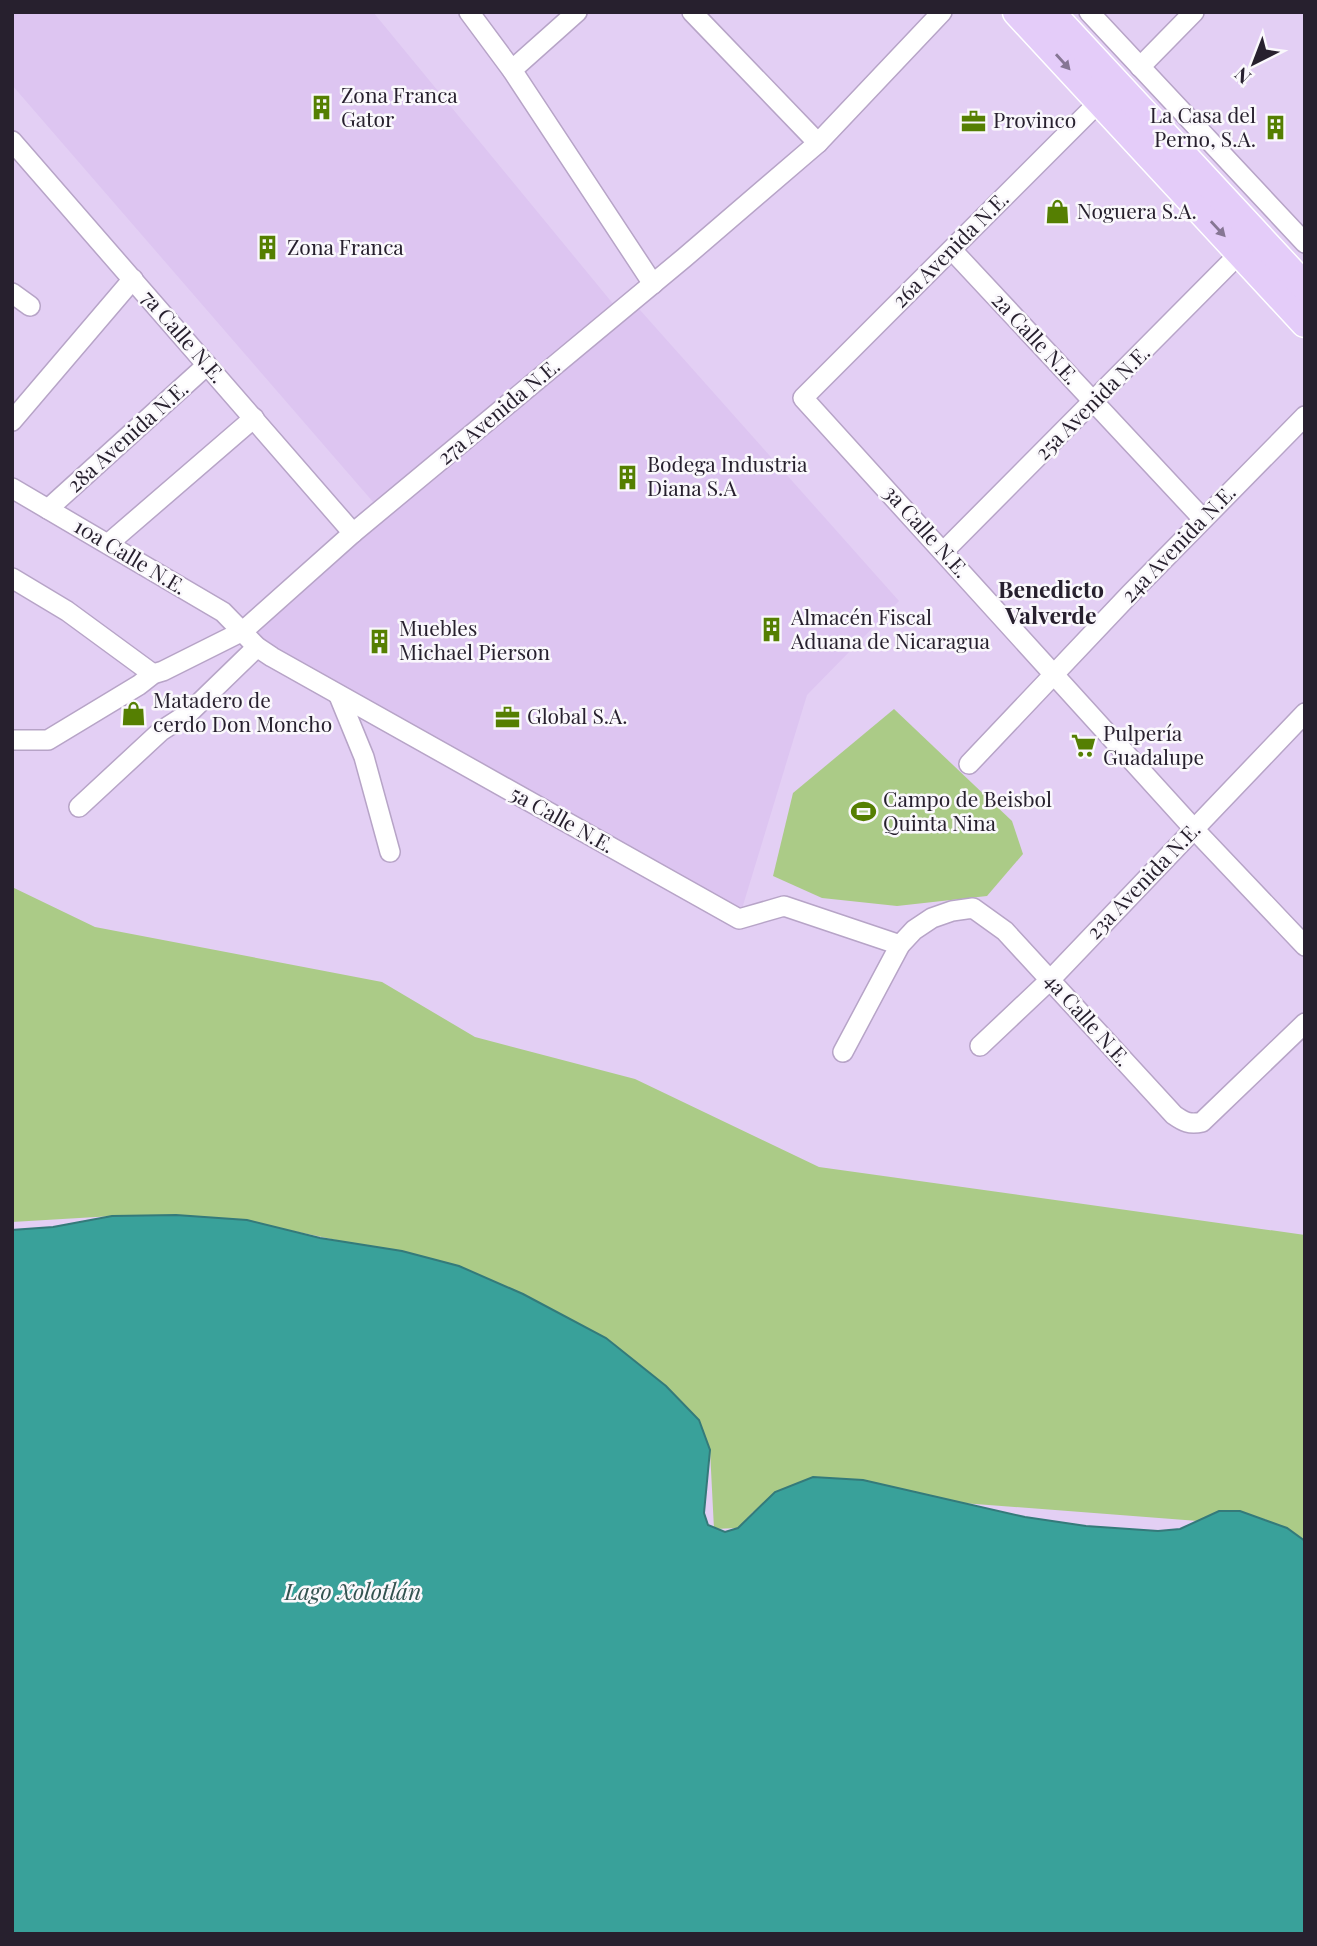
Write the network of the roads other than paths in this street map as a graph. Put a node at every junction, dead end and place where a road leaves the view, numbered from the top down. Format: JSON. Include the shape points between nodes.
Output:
{"nodes":[{"id":1,"x":469,"y":12,"type":"edge"},
{"id":2,"x":577,"y":12,"type":"edge"},
{"id":3,"x":692,"y":12,"type":"edge"},
{"id":4,"x":942,"y":12,"type":"edge"},
{"id":5,"x":1017,"y":12,"type":"edge"},
{"id":6,"x":1050,"y":12,"type":"edge"},
{"id":7,"x":1089,"y":12,"type":"edge"},
{"id":8,"x":1194,"y":12,"type":"edge"},
{"id":9,"x":1140,"y":67,"type":"junction"},
{"id":10,"x":512,"y":70,"type":"junction"},
{"id":11,"x":1098,"y":102,"type":"junction"},
{"id":12,"x":818,"y":143,"type":"junction"},
{"id":13,"x":16,"y":153,"type":"edge"},
{"id":14,"x":1305,"y":243,"type":"edge"},
{"id":15,"x":952,"y":250,"type":"junction"},
{"id":16,"x":1240,"y":253,"type":"junction"},
{"id":17,"x":133,"y":279,"type":"junction"},
{"id":18,"x":653,"y":284,"type":"junction"},
{"id":19,"x":1305,"y":287,"type":"edge"},
{"id":20,"x":12,"y":293,"type":"edge"},
{"id":21,"x":30,"y":306,"type":"dead end"},
{"id":22,"x":1305,"y":323,"type":"edge"},
{"id":23,"x":208,"y":365,"type":"junction"},
{"id":24,"x":803,"y":398,"type":"joint"},
{"id":25,"x":1094,"y":402,"type":"junction"},
{"id":26,"x":1305,"y":416,"type":"edge"},
{"id":27,"x":254,"y":418,"type":"junction"},
{"id":28,"x":12,"y":421,"type":"edge"},
{"id":29,"x":12,"y":488,"type":"edge"},
{"id":30,"x":48,"y":509,"type":"junction"},
{"id":31,"x":1203,"y":519,"type":"junction"},
{"id":32,"x":353,"y":533,"type":"junction"},
{"id":33,"x":109,"y":543,"type":"junction"},
{"id":34,"x":944,"y":551,"type":"junction"},
{"id":35,"x":12,"y":578,"type":"edge"},
{"id":36,"x":243,"y":631,"type":"junction"},
{"id":37,"x":257,"y":647,"type":"junction"},
{"id":38,"x":1054,"y":673,"type":"junction"},
{"id":39,"x":153,"y":674,"type":"junction"},
{"id":40,"x":339,"y":696,"type":"junction"},
{"id":41,"x":1305,"y":713,"type":"edge"},
{"id":42,"x":12,"y":740,"type":"edge"},
{"id":43,"x":968,"y":764,"type":"dead end"},
{"id":44,"x":79,"y":807,"type":"dead end"},
{"id":45,"x":1194,"y":829,"type":"junction"},
{"id":46,"x":390,"y":852,"type":"dead end"},
{"id":47,"x":900,"y":945,"type":"junction"},
{"id":48,"x":1305,"y":946,"type":"edge"},
{"id":49,"x":1051,"y":979,"type":"junction"},
{"id":50,"x":1305,"y":1023,"type":"edge"},
{"id":51,"x":980,"y":1046,"type":"dead end"},
{"id":52,"x":843,"y":1052,"type":"dead end"}],
"edges":[{"from":1,"to":10,"type":"street"},
{"from":2,"to":10,"type":"street"},
{"from":3,"to":12,"type":"street"},
{"from":4,"to":12,"type":"street","name":"27a Avenida N.E."},
{"from":5,"to":11,"type":"highway","one_way":true},
{"from":6,"to":19,"type":"highway"},
{"from":7,"to":9,"type":"street"},
{"from":8,"to":9,"type":"street"},
{"from":9,"to":14,"type":"street"},
{"from":10,"to":18,"type":"street"},
{"from":11,"to":15,"type":"street","name":"26a Avenida N.E."},
{"from":11,"to":16,"type":"highway","one_way":true},
{"from":12,"to":18,"type":"street","name":"27a Avenida N.E."},
{"from":13,"to":17,"type":"street","name":"7a Calle N.E."},
{"from":15,"to":24,"type":"street","name":"26a Avenida N.E."},
{"from":15,"to":25,"type":"street","name":"2a Calle N.E."},
{"from":16,"to":22,"type":"highway"},
{"from":16,"to":25,"type":"street","name":"25a Avenida N.E."},
{"from":17,"to":23,"type":"street","name":"7a Calle N.E."},
{"from":17,"to":28,"type":"street"},
{"from":18,"to":32,"type":"street","name":"27a Avenida N.E."},
{"from":20,"to":21,"type":"street"},
{"from":23,"to":27,"type":"street","name":"7a Calle N.E."},
{"from":23,"to":30,"type":"street","name":"28a Avenida N.E."},
{"from":24,"to":34,"type":"street","name":"3a Calle N.E."},
{"from":25,"to":31,"type":"street","name":"2a Calle N.E."},
{"from":25,"to":34,"type":"street","name":"25a Avenida N.E."},
{"from":26,"to":31,"type":"street","name":"24a Avenida N.E."},
{"from":27,"to":32,"type":"street","name":"7a Calle N.E."},
{"from":27,"to":33,"type":"street"},
{"from":29,"to":30,"type":"street","name":"10a Calle N.E."},
{"from":30,"to":33,"type":"street","name":"10a Calle N.E."},
{"from":31,"to":38,"type":"street","name":"24a Avenida N.E."},
{"from":32,"to":36,"type":"street","name":"27a Avenida N.E."},
{"from":33,"to":36,"type":"street","name":"10a Calle N.E.","via":[[223,612]]},
{"from":34,"to":38,"type":"street","name":"3a Calle N.E."},
{"from":35,"to":39,"type":"street","via":[[67,611]]},
{"from":36,"to":37,"type":"street","name":"5a Calle N.E."},
{"from":36,"to":39,"type":"street","name":"27a Avenida N.E."},
{"from":37,"to":40,"type":"street","name":"5a Calle N.E."},
{"from":37,"to":44,"type":"street","via":[[189,713],[161,731]]},
{"from":38,"to":43,"type":"street","name":"24a Avenida N.E."},
{"from":38,"to":45,"type":"street","name":"3a Calle N.E."},
{"from":39,"to":42,"type":"street","name":"27a Avenida N.E.","via":[[48,740]]},
{"from":40,"to":46,"type":"street","via":[[364,757]]},
{"from":40,"to":47,"type":"street","name":"5a Calle N.E.","via":[[739,919],[783,906]]},
{"from":41,"to":45,"type":"street","name":"23a Avenida N.E."},
{"from":45,"to":48,"type":"street","name":"3a Calle N.E."},
{"from":45,"to":49,"type":"street","name":"23a Avenida N.E."},
{"from":47,"to":49,"type":"street","name":"4a Calle N.E.","via":[[932,918],[973,908],[1005,931]]},
{"from":47,"to":52,"type":"street"},
{"from":49,"to":50,"type":"street","name":"4a Calle N.E.","via":[[1174,1115],[1192,1125],[1202,1122]]},
{"from":49,"to":51,"type":"street","name":"23a Avenida N.E."}]}
